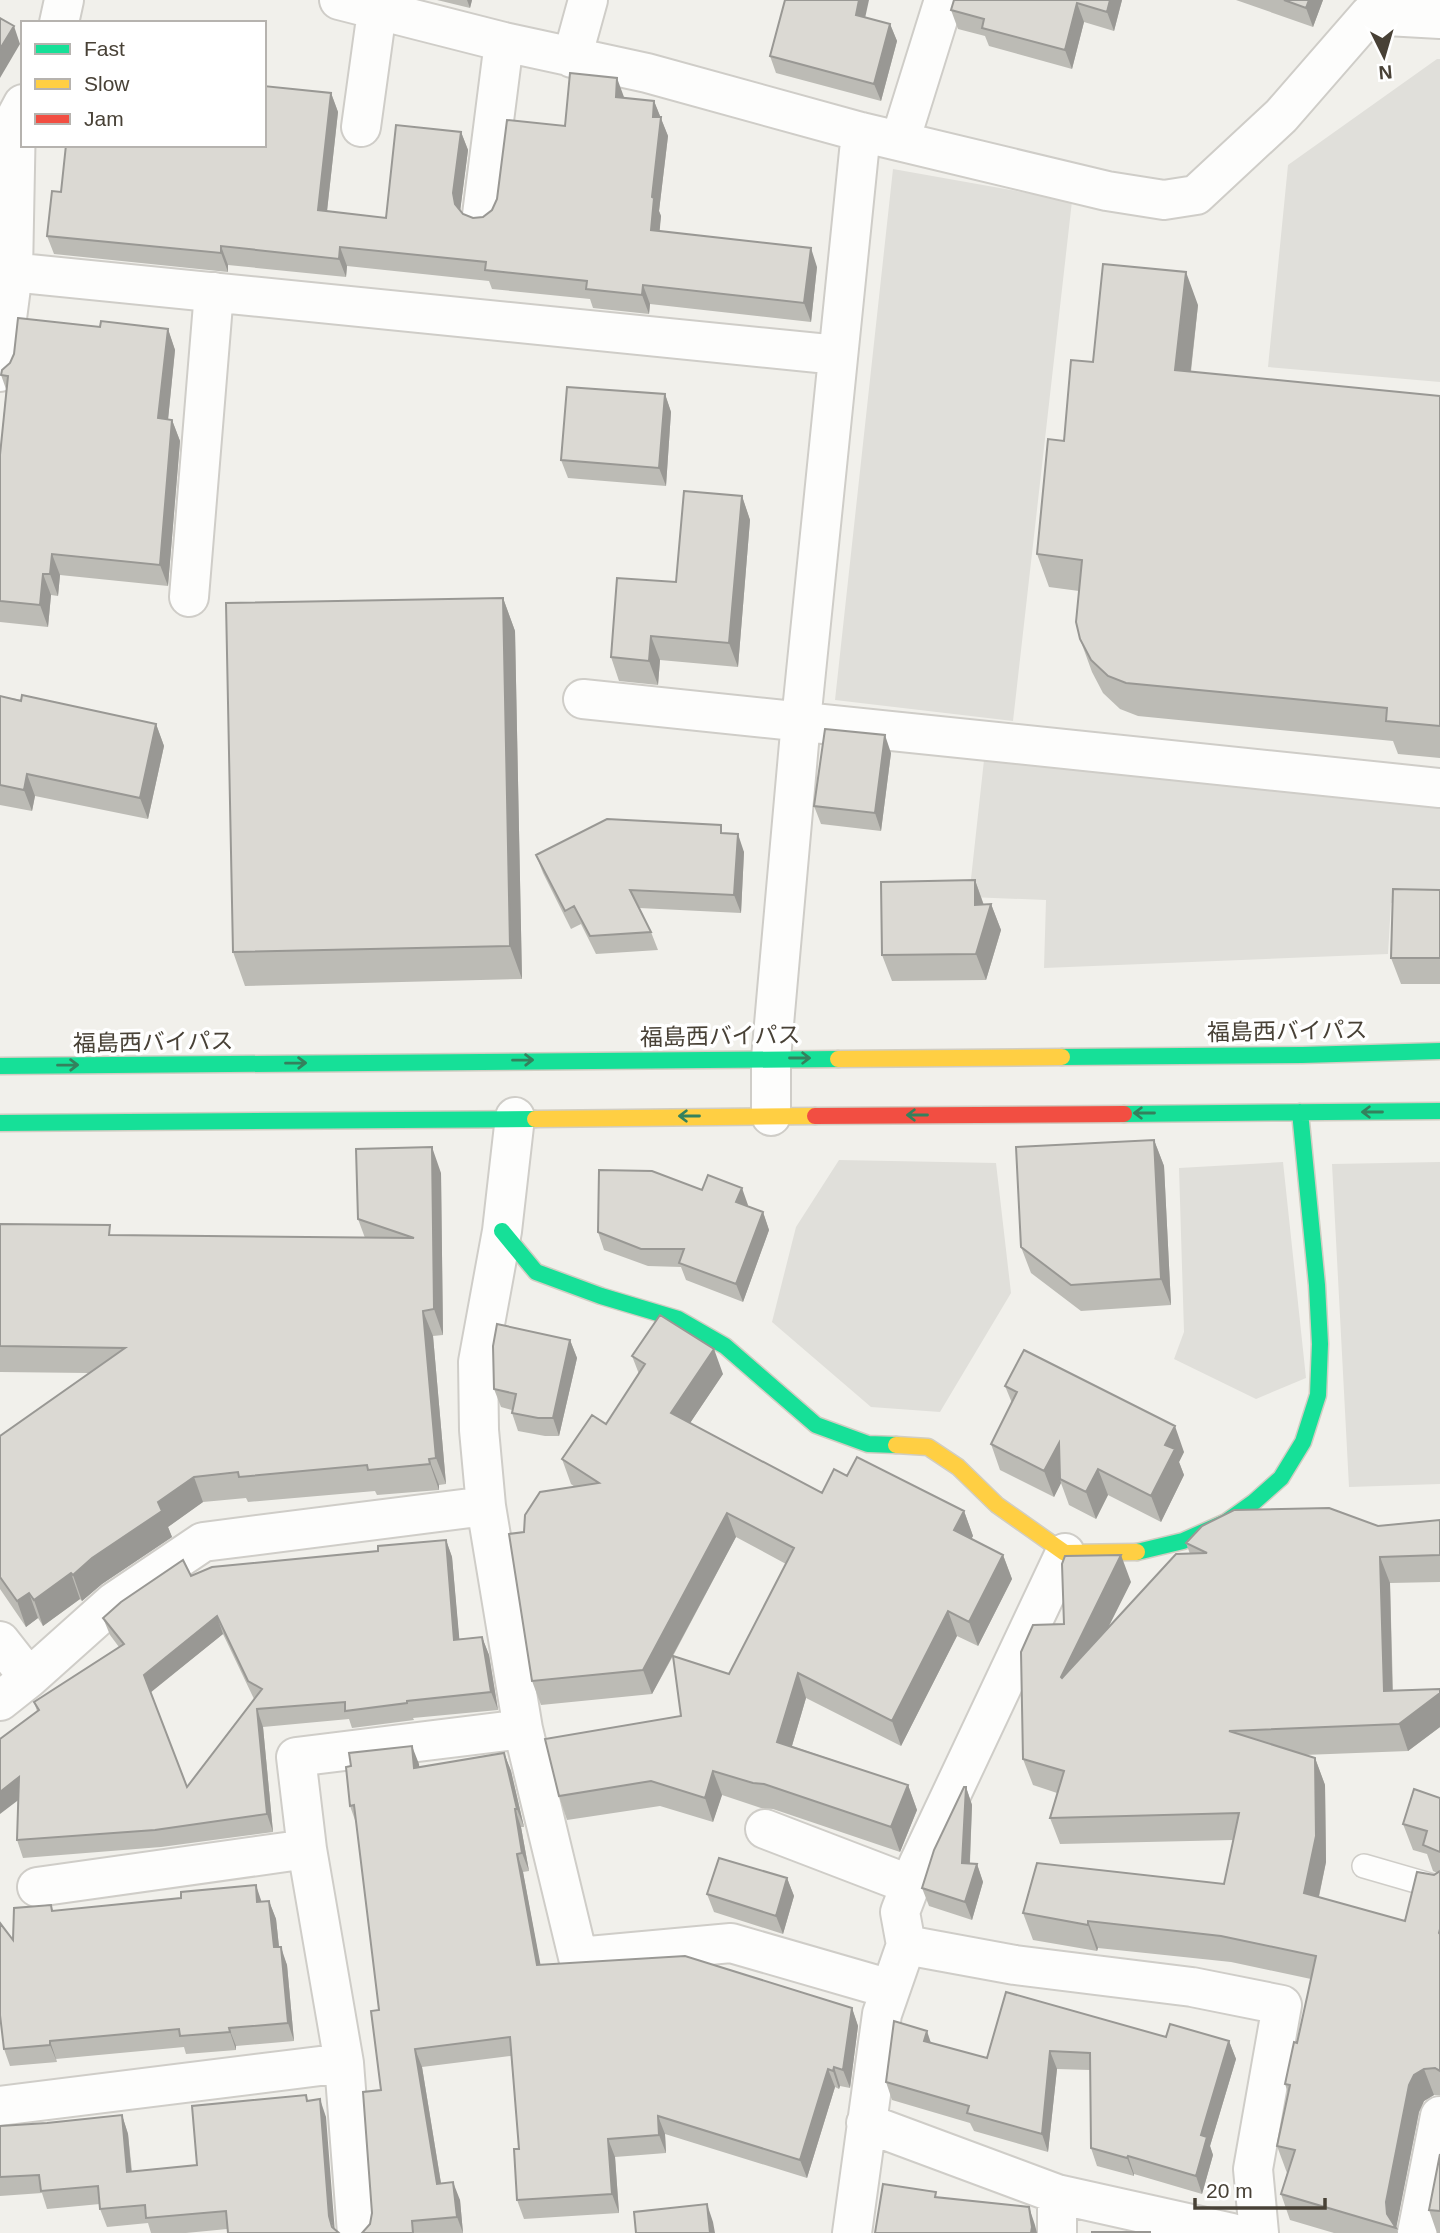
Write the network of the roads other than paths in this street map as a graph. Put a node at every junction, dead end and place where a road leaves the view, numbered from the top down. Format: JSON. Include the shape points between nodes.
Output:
{"nodes":[{"id":1,"x":64,"y":0,"type":"edge"},
{"id":2,"x":339,"y":0,"type":"edge"},
{"id":3,"x":588,"y":0,"type":"edge"},
{"id":4,"x":944,"y":0,"type":"edge"},
{"id":5,"x":377,"y":11,"type":"junction"},
{"id":6,"x":1440,"y":19,"type":"edge"},
{"id":7,"x":59,"y":21,"type":"edge"},
{"id":8,"x":504,"y":43,"type":"junction"},
{"id":9,"x":572,"y":58,"type":"junction"},
{"id":10,"x":21,"y":108,"type":"edge"},
{"id":11,"x":361,"y":127,"type":"dead end"},
{"id":12,"x":861,"y":132,"type":"junction"},
{"id":13,"x":900,"y":141,"type":"junction"},
{"id":14,"x":482,"y":215,"type":"edge"},
{"id":15,"x":6,"y":271,"type":"edge"},
{"id":16,"x":214,"y":292,"type":"junction"},
{"id":17,"x":838,"y":355,"type":"junction"},
{"id":18,"x":0,"y":372,"type":"edge"},
{"id":19,"x":189,"y":597,"type":"dead end"},
{"id":20,"x":583,"y":699,"type":"dead end"},
{"id":21,"x":801,"y":721,"type":"junction"},
{"id":22,"x":1440,"y":788,"type":"edge"},
{"id":23,"x":1440,"y":1051,"type":"edge"},
{"id":24,"x":771,"y":1058,"type":"junction"},
{"id":25,"x":0,"y":1066,"type":"edge"},
{"id":26,"x":1440,"y":1111,"type":"edge"},
{"id":27,"x":1300,"y":1112,"type":"junction"},
{"id":28,"x":771,"y":1116,"type":"junction"},
{"id":29,"x":515,"y":1117,"type":"junction"},
{"id":30,"x":0,"y":1123,"type":"edge"},
{"id":31,"x":502,"y":1230,"type":"junction"},
{"id":32,"x":486,"y":1506,"type":"junction"},
{"id":33,"x":1065,"y":1553,"type":"junction"},
{"id":34,"x":0,"y":1641,"type":"edge"},
{"id":35,"x":15,"y":1690,"type":"edge"},
{"id":36,"x":523,"y":1729,"type":"junction"},
{"id":37,"x":765,"y":1829,"type":"dead end"},
{"id":38,"x":307,"y":1849,"type":"junction"},
{"id":39,"x":1364,"y":1866,"type":"dead end"},
{"id":40,"x":911,"y":1885,"type":"junction"},
{"id":41,"x":37,"y":1887,"type":"dead end"},
{"id":42,"x":1440,"y":1888,"type":"edge"},
{"id":43,"x":906,"y":1945,"type":"junction"},
{"id":44,"x":890,"y":1989,"type":"junction"},
{"id":45,"x":344,"y":2063,"type":"junction"},
{"id":46,"x":0,"y":2106,"type":"edge"},
{"id":47,"x":1440,"y":2116,"type":"edge"},
{"id":48,"x":866,"y":2123,"type":"junction"},
{"id":49,"x":1057,"y":2194,"type":"junction"},
{"id":50,"x":357,"y":2233,"type":"edge"},
{"id":51,"x":852,"y":2233,"type":"edge"},
{"id":52,"x":1057,"y":2233,"type":"edge"},
{"id":53,"x":1232,"y":2233,"type":"edge"},
{"id":54,"x":1259,"y":2233,"type":"edge"},
{"id":55,"x":1417,"y":2233,"type":"edge"}],
"edges":[{"from":1,"to":7,"type":"street"},
{"from":2,"to":5,"type":"street"},
{"from":3,"to":9,"type":"street"},
{"from":4,"to":13,"type":"street"},
{"from":5,"to":8,"type":"street"},
{"from":5,"to":11,"type":"street"},
{"from":6,"to":13,"type":"street","via":[[1369,15],[1281,116],[1196,195],[1164,200],[1107,191]]},
{"from":8,"to":9,"type":"street"},
{"from":8,"to":14,"type":"street"},
{"from":9,"to":12,"type":"street"},
{"from":10,"to":15,"type":"street","via":[[16,117]]},
{"from":12,"to":13,"type":"street"},
{"from":12,"to":17,"type":"street"},
{"from":15,"to":16,"type":"street"},
{"from":15,"to":18,"type":"street"},
{"from":16,"to":17,"type":"street"},
{"from":16,"to":19,"type":"street"},
{"from":17,"to":21,"type":"street"},
{"from":20,"to":21,"type":"street"},
{"from":21,"to":22,"type":"street"},
{"from":21,"to":24,"type":"street"},
{"from":24,"to":23,"type":"main road","name":"福島西バイパス","one_way":true},
{"from":25,"to":24,"type":"main road","name":"福島西バイパス","one_way":true},
{"from":24,"to":28,"type":"street"},
{"from":26,"to":27,"type":"main road","one_way":true},
{"from":27,"to":28,"type":"main road","one_way":true},
{"from":27,"to":33,"type":"main road","via":[[1320,1345],[1318,1395],[1303,1442],[1281,1478],[1226,1522],[1183,1541],[1134,1553]]},
{"from":28,"to":29,"type":"main road","one_way":true},
{"from":29,"to":30,"type":"main road"},
{"from":29,"to":31,"type":"street"},
{"from":31,"to":32,"type":"street","via":[[478,1362]]},
{"from":31,"to":33,"type":"main road","via":[[536,1272],[677,1319],[725,1346],[816,1425],[868,1444],[928,1447],[997,1505]]},
{"from":32,"to":35,"type":"street","via":[[203,1542],[114,1602]]},
{"from":32,"to":36,"type":"street"},
{"from":33,"to":40,"type":"street"},
{"from":34,"to":35,"type":"street"},
{"from":36,"to":38,"type":"street","via":[[296,1757]]},
{"from":36,"to":44,"type":"street","via":[[579,1956],[731,1942]]},
{"from":37,"to":40,"type":"street"},
{"from":38,"to":41,"type":"street"},
{"from":38,"to":45,"type":"street"},
{"from":39,"to":42,"type":"lane"},
{"from":40,"to":43,"type":"street","via":[[900,1912]]},
{"from":43,"to":44,"type":"street"},
{"from":43,"to":54,"type":"street","via":[[1015,1965],[1192,1987],[1282,2005],[1253,2169]]},
{"from":44,"to":48,"type":"street"},
{"from":45,"to":46,"type":"street"},
{"from":45,"to":50,"type":"street"},
{"from":47,"to":55,"type":"street"},
{"from":48,"to":49,"type":"street"},
{"from":48,"to":51,"type":"street"},
{"from":49,"to":52,"type":"street"},
{"from":49,"to":53,"type":"street"}]}
